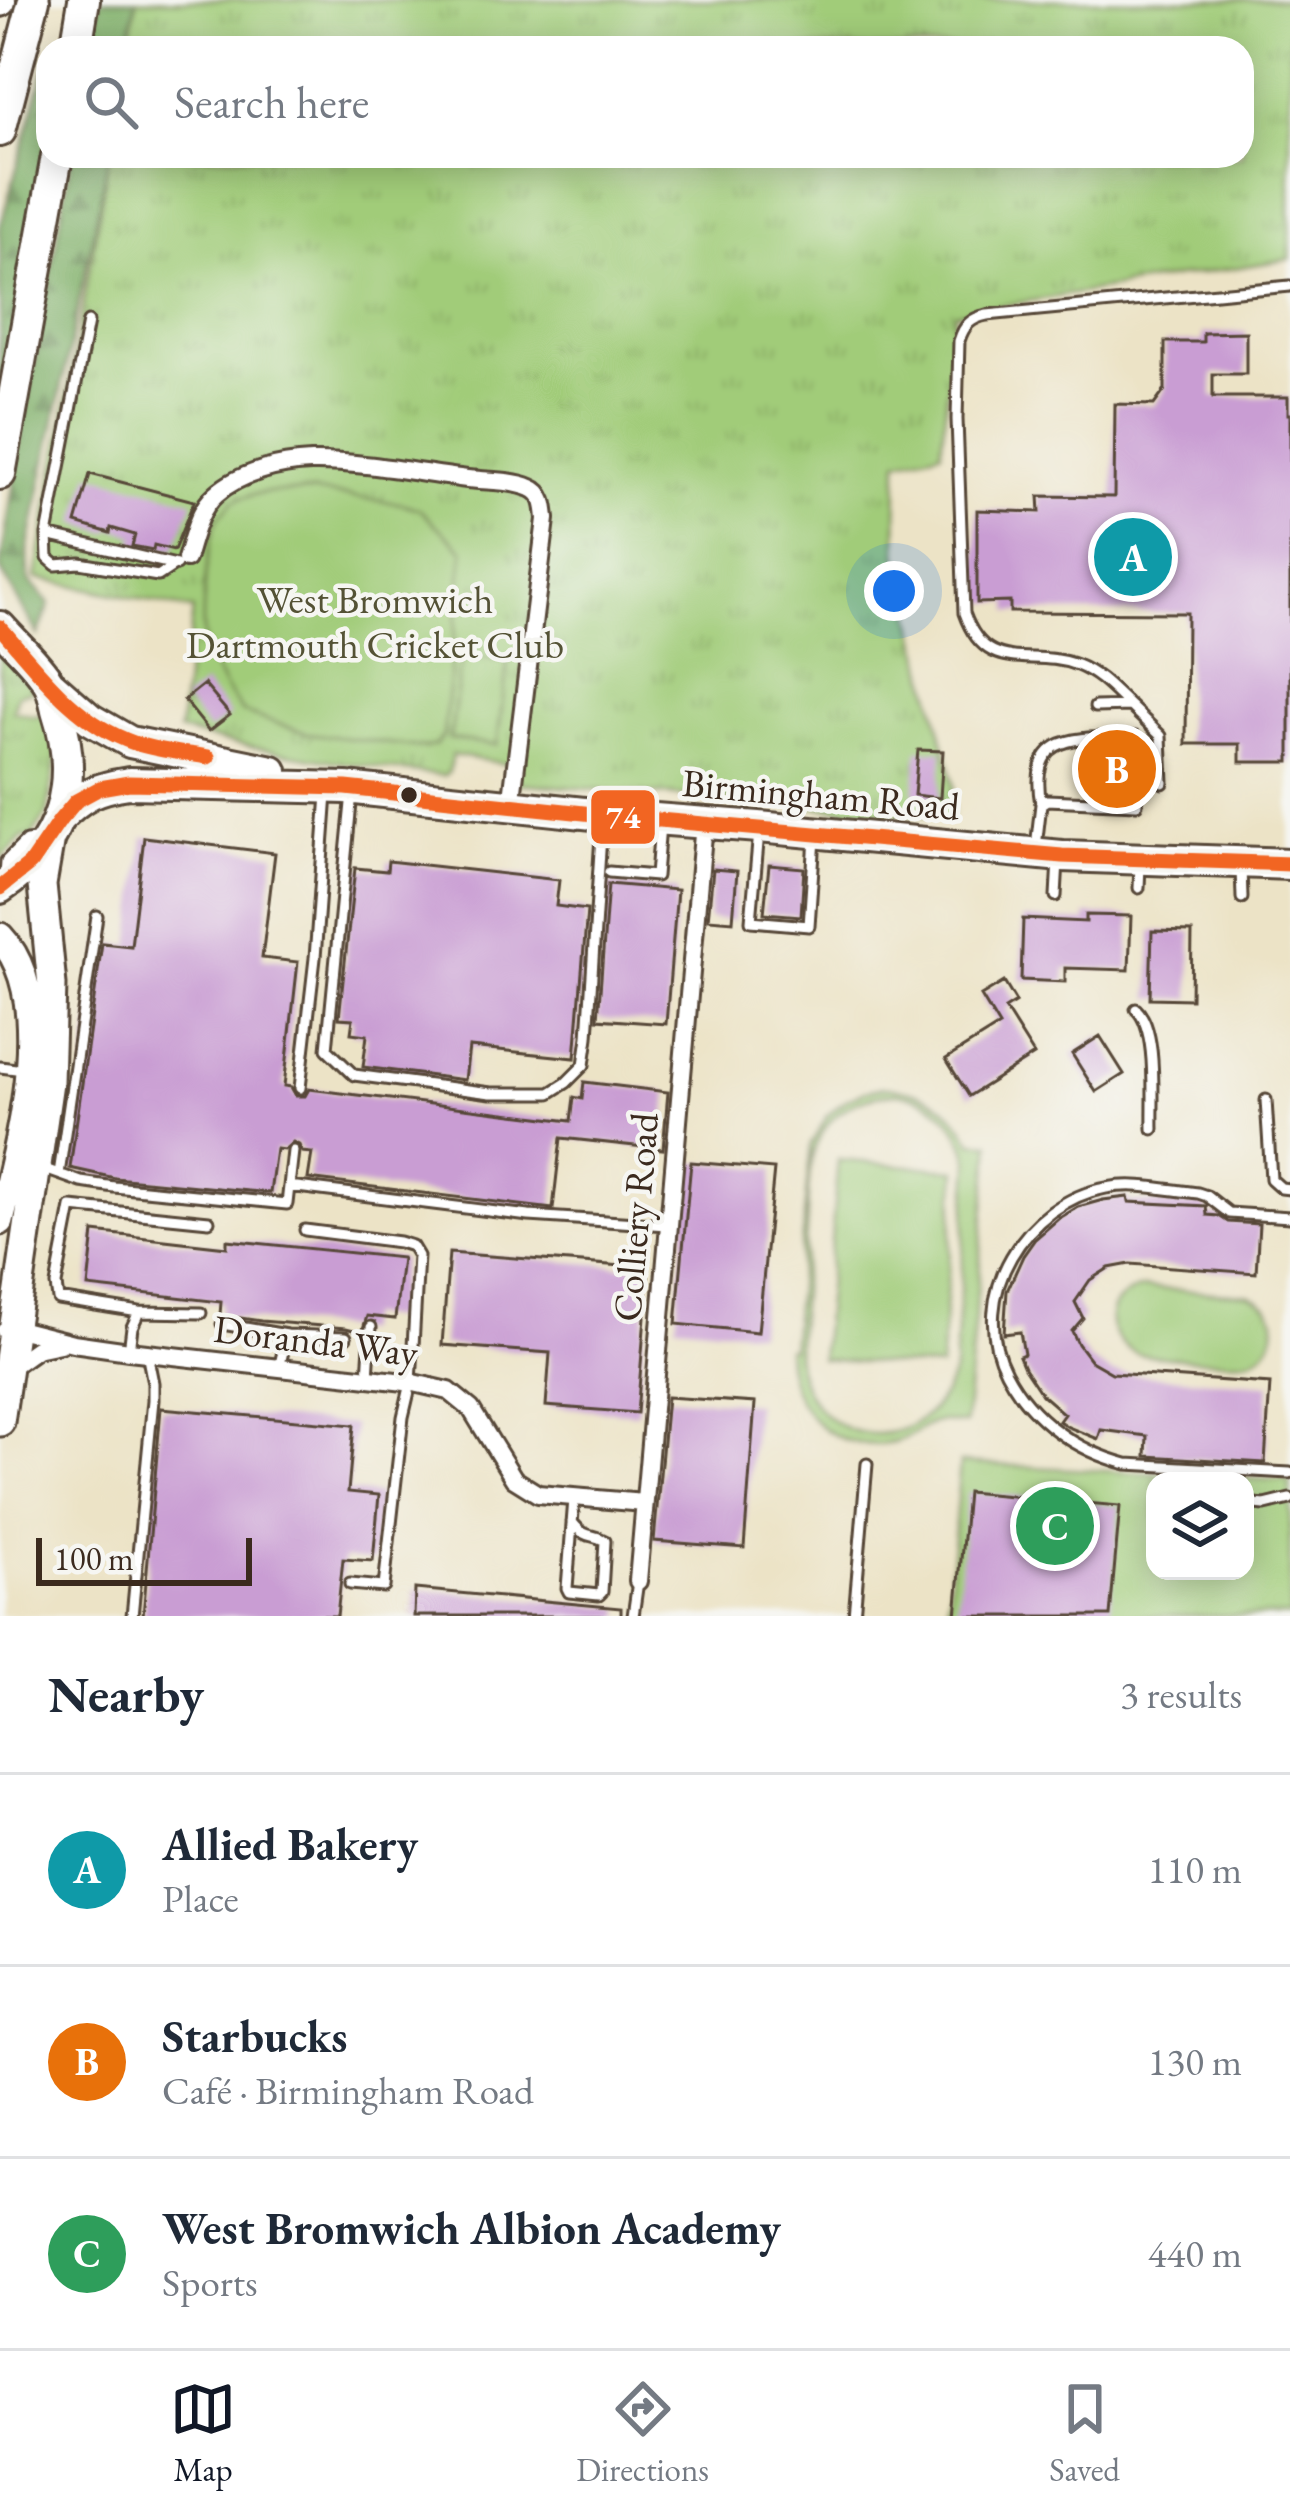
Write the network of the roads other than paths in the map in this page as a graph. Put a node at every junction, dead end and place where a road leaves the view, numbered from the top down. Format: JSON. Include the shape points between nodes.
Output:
{"nodes":[{"id":1,"x":34,"y":0,"type":"edge"},
{"id":2,"x":84,"y":0,"type":"edge"},
{"id":3,"x":78,"y":36,"type":"edge"},
{"id":4,"x":0,"y":131,"type":"edge"},
{"id":5,"x":55,"y":168,"type":"edge"},
{"id":6,"x":1290,"y":286,"type":"edge"},
{"id":7,"x":88,"y":322,"type":"dead end"},
{"id":8,"x":0,"y":474,"type":"edge"},
{"id":9,"x":47,"y":535,"type":"junction"},
{"id":10,"x":179,"y":563,"type":"junction"},
{"id":11,"x":0,"y":627,"type":"edge"},
{"id":12,"x":49,"y":683,"type":"junction"},
{"id":13,"x":1095,"y":706,"type":"dead end"},
{"id":14,"x":1130,"y":706,"type":"junction"},
{"id":15,"x":1162,"y":783,"type":"dead end"},
{"id":16,"x":338,"y":787,"type":"junction"},
{"id":17,"x":1041,"y":805,"type":"junction"},
{"id":18,"x":511,"y":806,"type":"junction"},
{"id":19,"x":603,"y":815,"type":"junction"},
{"id":20,"x":660,"y":819,"type":"junction"},
{"id":21,"x":704,"y":823,"type":"junction"},
{"id":22,"x":759,"y":827,"type":"junction"},
{"id":23,"x":52,"y":830,"type":"junction"},
{"id":24,"x":816,"y":832,"type":"junction"},
{"id":25,"x":1047,"y":853,"type":"junction"},
{"id":26,"x":1241,"y":862,"type":"junction"},
{"id":27,"x":1290,"y":864,"type":"edge"},
{"id":28,"x":609,"y":872,"type":"dead end"},
{"id":29,"x":2,"y":887,"type":"edge"},
{"id":30,"x":1056,"y":896,"type":"dead end"},
{"id":31,"x":1242,"y":898,"type":"dead end"},
{"id":32,"x":98,"y":916,"type":"dead end"},
{"id":33,"x":0,"y":938,"type":"edge"},
{"id":34,"x":1136,"y":1009,"type":"dead end"},
{"id":35,"x":14,"y":1068,"type":"edge"},
{"id":36,"x":300,"y":1088,"type":"dead end"},
{"id":37,"x":1266,"y":1100,"type":"dead end"},
{"id":38,"x":1153,"y":1129,"type":"dead end"},
{"id":39,"x":293,"y":1150,"type":"dead end"},
{"id":40,"x":48,"y":1170,"type":"junction"},
{"id":41,"x":289,"y":1186,"type":"junction"},
{"id":42,"x":1290,"y":1189,"type":"edge"},
{"id":43,"x":1290,"y":1217,"type":"edge"},
{"id":44,"x":0,"y":1221,"type":"edge"},
{"id":45,"x":209,"y":1222,"type":"dead end"},
{"id":46,"x":667,"y":1225,"type":"junction"},
{"id":47,"x":305,"y":1231,"type":"dead end"},
{"id":48,"x":139,"y":1312,"type":"junction"},
{"id":49,"x":201,"y":1312,"type":"dead end"},
{"id":50,"x":222,"y":1324,"type":"dead end"},
{"id":51,"x":370,"y":1328,"type":"dead end"},
{"id":52,"x":7,"y":1331,"type":"edge"},
{"id":53,"x":287,"y":1335,"type":"junction"},
{"id":54,"x":346,"y":1337,"type":"dead end"},
{"id":55,"x":73,"y":1343,"type":"junction"},
{"id":56,"x":138,"y":1352,"type":"junction"},
{"id":57,"x":280,"y":1368,"type":"junction"},
{"id":58,"x":8,"y":1369,"type":"junction"},
{"id":59,"x":368,"y":1378,"type":"junction"},
{"id":60,"x":411,"y":1382,"type":"junction"},
{"id":61,"x":1,"y":1412,"type":"edge"},
{"id":62,"x":867,"y":1465,"type":"dead end"},
{"id":63,"x":1290,"y":1473,"type":"edge"},
{"id":64,"x":574,"y":1499,"type":"junction"},
{"id":65,"x":1290,"y":1499,"type":"edge"},
{"id":66,"x":644,"y":1503,"type":"junction"},
{"id":67,"x":1254,"y":1503,"type":"edge"},
{"id":68,"x":572,"y":1522,"type":"junction"},
{"id":69,"x":638,"y":1581,"type":"joint"},
{"id":70,"x":350,"y":1584,"type":"dead end"},
{"id":71,"x":132,"y":1616,"type":"edge"},
{"id":72,"x":633,"y":1616,"type":"edge"},
{"id":73,"x":854,"y":1616,"type":"edge"}],
"edges":[{"from":1,"to":4,"type":"highway"},
{"from":2,"to":3,"type":"highway"},
{"from":5,"to":8,"type":"highway"},
{"from":6,"to":14,"type":"lane","via":[[987,315],[962,332],[957,419],[968,624],[991,652],[1077,665]]},
{"from":7,"to":9,"type":"lane"},
{"from":9,"to":10,"type":"lane"},
{"from":9,"to":10,"type":"lane","via":[[56,565],[158,576]]},
{"from":10,"to":18,"type":"street","via":[[214,495],[291,465],[501,482],[538,493],[545,519]]},
{"from":11,"to":12,"type":"highway","name":"Birmingham Road"},
{"from":12,"to":16,"type":"highway","name":"Birmingham Road","via":[[130,742]]},
{"from":12,"to":23,"type":"highway","via":[[68,759]]},
{"from":13,"to":14,"type":"lane"},
{"from":14,"to":15,"type":"lane","via":[[1162,736]]},
{"from":16,"to":18,"type":"highway","name":"Birmingham Road"},
{"from":16,"to":19,"type":"lane","via":[[327,1049],[355,1075],[491,1093],[550,1093],[584,1065]]},
{"from":16,"to":23,"type":"highway","name":"Birmingham Road","via":[[102,787],[80,797]]},
{"from":16,"to":36,"type":"lane"},
{"from":17,"to":17,"type":"lane","via":[[1137,804],[1135,737],[1067,739],[1042,758]]},
{"from":17,"to":25,"type":"lane"},
{"from":18,"to":19,"type":"highway","name":"Birmingham Road"},
{"from":19,"to":20,"type":"highway","name":"Birmingham Road"},
{"from":20,"to":21,"type":"highway","name":"Birmingham Road"},
{"from":20,"to":28,"type":"lane","via":[[656,876]]},
{"from":21,"to":22,"type":"highway","name":"Birmingham Road"},
{"from":21,"to":46,"type":"street","name":"Colliery Road"},
{"from":22,"to":24,"type":"highway","name":"Birmingham Road"},
{"from":22,"to":24,"type":"lane","via":[[751,921],[808,926]]},
{"from":23,"to":29,"type":"highway","name":"Birmingham Road"},
{"from":23,"to":40,"type":"main road","via":[[42,885],[53,1014]]},
{"from":24,"to":25,"type":"highway","name":"Birmingham Road"},
{"from":25,"to":26,"type":"highway","name":"Birmingham Road","via":[[1140,874]]},
{"from":25,"to":30,"type":"lane"},
{"from":26,"to":27,"type":"highway","name":"Birmingham Road"},
{"from":26,"to":31,"type":"lane"},
{"from":32,"to":40,"type":"lane"},
{"from":33,"to":35,"type":"main road","via":[[17,959],[28,997],[31,1025]]},
{"from":34,"to":38,"type":"lane","via":[[1147,1020]]},
{"from":35,"to":44,"type":"main road","via":[[24,1112]]},
{"from":37,"to":42,"type":"lane","via":[[1271,1179]]},
{"from":39,"to":41,"type":"lane"},
{"from":40,"to":41,"type":"lane","via":[[113,1187],[287,1204]]},
{"from":40,"to":52,"type":"main road"},
{"from":41,"to":46,"type":"lane"},
{"from":43,"to":63,"type":"lane","via":[[1229,1213],[1198,1193],[1136,1186],[1084,1194],[1022,1237],[1001,1281],[995,1327],[1019,1391],[1077,1447],[1127,1465]]},
{"from":45,"to":48,"type":"lane","via":[[71,1208],[58,1299]]},
{"from":46,"to":66,"type":"street","name":"Colliery Road"},
{"from":47,"to":60,"type":"lane","via":[[412,1246],[418,1256]]},
{"from":48,"to":49,"type":"lane"},
{"from":48,"to":56,"type":"lane","via":[[132,1327]]},
{"from":50,"to":53,"type":"lane"},
{"from":51,"to":59,"type":"lane"},
{"from":52,"to":55,"type":"street","name":"Doranda Way"},
{"from":52,"to":58,"type":"main road"},
{"from":53,"to":54,"type":"lane"},
{"from":53,"to":57,"type":"lane"},
{"from":55,"to":56,"type":"street","name":"Doranda Way"},
{"from":55,"to":58,"type":"street","name":"Doranda Way","via":[[36,1349]]},
{"from":56,"to":57,"type":"street","name":"Doranda Way"},
{"from":56,"to":71,"type":"lane","via":[[153,1400]]},
{"from":57,"to":59,"type":"street","name":"Doranda Way"},
{"from":58,"to":61,"type":"main road"},
{"from":59,"to":60,"type":"street","name":"Doranda Way"},
{"from":60,"to":64,"type":"street","name":"Doranda Way","via":[[449,1391],[471,1409],[514,1479],[538,1494]]},
{"from":60,"to":70,"type":"lane","via":[[384,1587]]},
{"from":62,"to":73,"type":"lane"},
{"from":64,"to":66,"type":"street","name":"Doranda Way"},
{"from":64,"to":68,"type":"lane"},
{"from":65,"to":67,"type":"lane"},
{"from":66,"to":69,"type":"street","name":"Colliery Road"},
{"from":68,"to":68,"type":"lane","via":[[604,1541],[598,1595],[567,1588]]},
{"from":69,"to":72,"type":"lane","name":"Colliery Road"}]}
